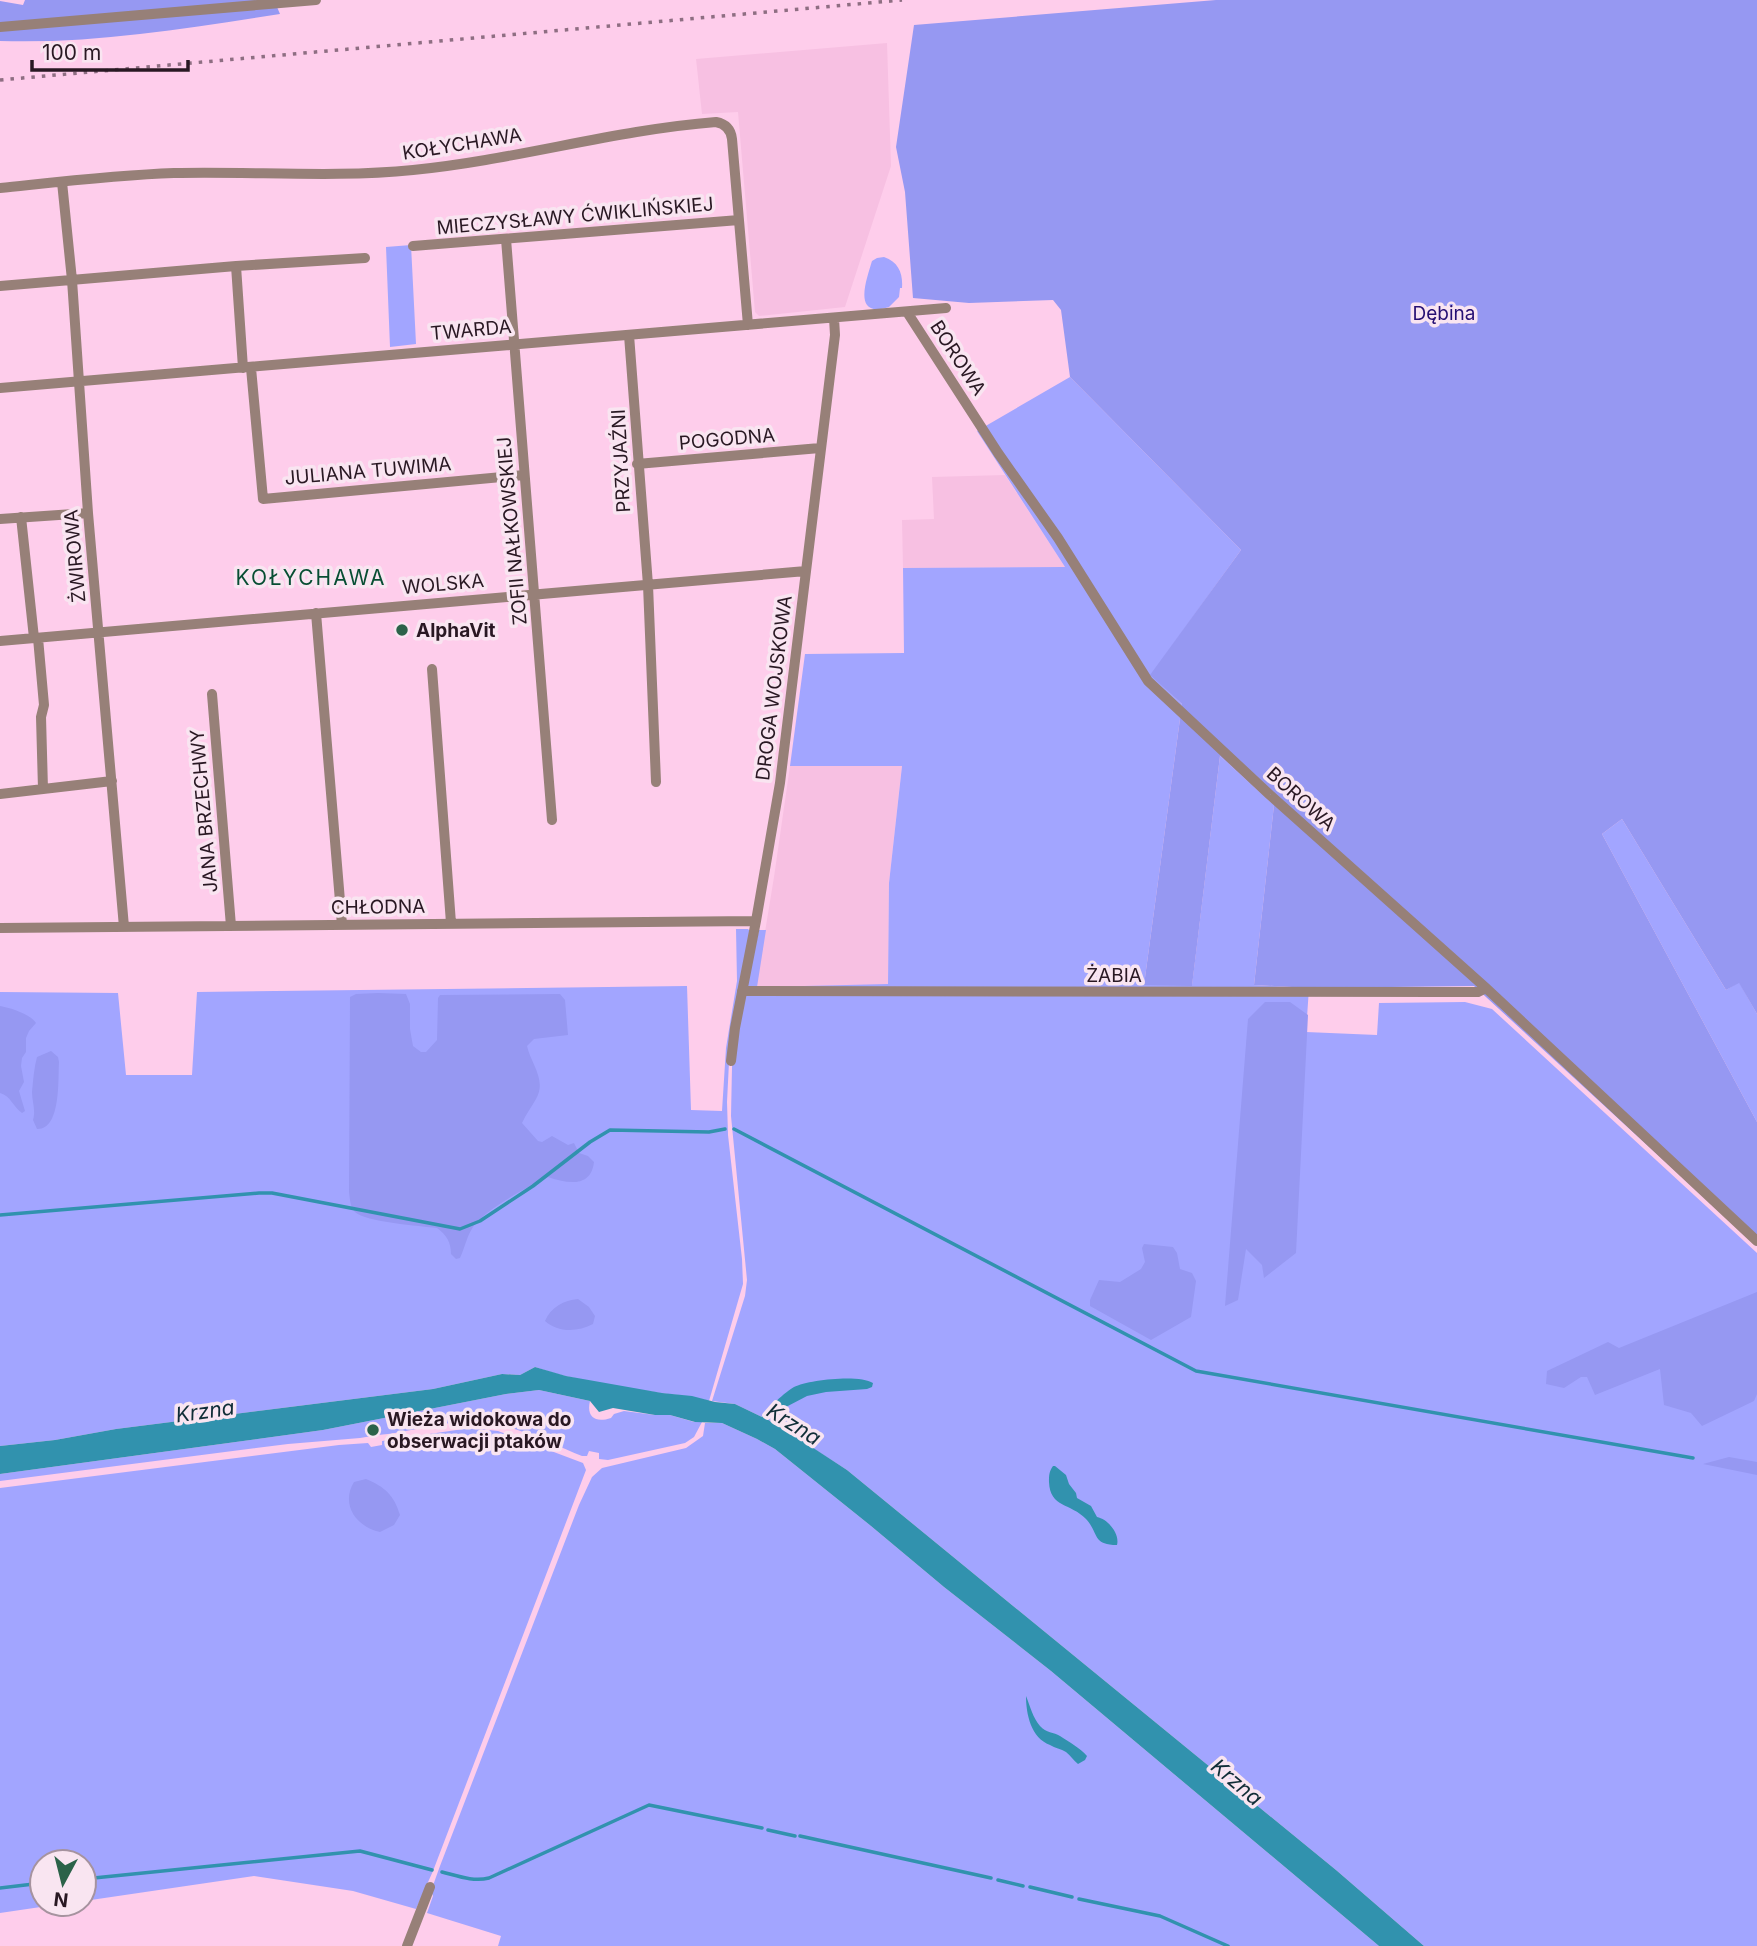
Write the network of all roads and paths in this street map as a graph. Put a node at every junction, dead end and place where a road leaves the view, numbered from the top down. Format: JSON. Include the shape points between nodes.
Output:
{"nodes":[{"id":1,"x":316,"y":0,"type":"edge"},
{"id":2,"x":0,"y":27,"type":"edge"},
{"id":3,"x":62,"y":182,"type":"junction"},
{"id":4,"x":0,"y":188,"type":"edge"},
{"id":5,"x":739,"y":220,"type":"junction"},
{"id":6,"x":506,"y":239,"type":"junction"},
{"id":7,"x":413,"y":246,"type":"dead end"},
{"id":8,"x":365,"y":258,"type":"dead end"},
{"id":9,"x":236,"y":266,"type":"junction"},
{"id":10,"x":72,"y":280,"type":"junction"},
{"id":11,"x":0,"y":286,"type":"edge"},
{"id":12,"x":946,"y":308,"type":"dead end"},
{"id":13,"x":907,"y":312,"type":"junction"},
{"id":14,"x":834,"y":318,"type":"junction"},
{"id":15,"x":748,"y":324,"type":"junction"},
{"id":16,"x":629,"y":335,"type":"junction"},
{"id":17,"x":515,"y":344,"type":"junction"},
{"id":18,"x":247,"y":368,"type":"junction"},
{"id":19,"x":79,"y":381,"type":"junction"},
{"id":20,"x":0,"y":388,"type":"edge"},
{"id":21,"x":820,"y":449,"type":"junction"},
{"id":22,"x":637,"y":464,"type":"junction"},
{"id":23,"x":524,"y":475,"type":"junction"},
{"id":24,"x":89,"y":513,"type":"junction"},
{"id":25,"x":21,"y":517,"type":"junction"},
{"id":26,"x":0,"y":519,"type":"edge"},
{"id":27,"x":806,"y":570,"type":"junction"},
{"id":28,"x":648,"y":585,"type":"junction"},
{"id":29,"x":535,"y":594,"type":"junction"},
{"id":30,"x":316,"y":613,"type":"junction"},
{"id":31,"x":99,"y":632,"type":"junction"},
{"id":32,"x":36,"y":638,"type":"junction"},
{"id":33,"x":0,"y":641,"type":"edge"},
{"id":34,"x":432,"y":669,"type":"dead end"},
{"id":35,"x":212,"y":694,"type":"dead end"},
{"id":36,"x":112,"y":781,"type":"junction"},
{"id":37,"x":656,"y":782,"type":"dead end"},
{"id":38,"x":43,"y":789,"type":"junction"},
{"id":39,"x":0,"y":794,"type":"edge"},
{"id":40,"x":552,"y":820,"type":"dead end"},
{"id":41,"x":757,"y":921,"type":"junction"},
{"id":42,"x":451,"y":923,"type":"junction"},
{"id":43,"x":342,"y":925,"type":"junction"},
{"id":44,"x":231,"y":926,"type":"junction"},
{"id":45,"x":124,"y":927,"type":"junction"},
{"id":46,"x":0,"y":928,"type":"edge"},
{"id":47,"x":1486,"y":988,"type":"junction"},
{"id":48,"x":742,"y":991,"type":"junction"},
{"id":49,"x":731,"y":1061,"type":"dead end"},
{"id":50,"x":1757,"y":1241,"type":"edge"},
{"id":51,"x":429,"y":1887,"type":"dead end"},
{"id":52,"x":407,"y":1946,"type":"edge"}],
"edges":[{"from":1,"to":2,"type":"street"},
{"from":3,"to":4,"type":"street","name":"KOŁYCHAWA"},
{"from":3,"to":5,"type":"street","name":"KOŁYCHAWA","via":[[162,174],[411,170],[716,122],[732,136]]},
{"from":3,"to":10,"type":"street","name":"ŻWIROWA"},
{"from":5,"to":6,"type":"street","name":"MIECZYSŁAWY ĆWIKLIŃSKIEJ"},
{"from":5,"to":15,"type":"street","name":"KOŁYCHAWA"},
{"from":6,"to":7,"type":"street","name":"MIECZYSŁAWY ĆWIKLIŃSKIEJ"},
{"from":6,"to":17,"type":"street","name":"ZOFII NAŁKOWSKIEJ"},
{"from":8,"to":9,"type":"street"},
{"from":9,"to":10,"type":"street"},
{"from":9,"to":18,"type":"street"},
{"from":10,"to":11,"type":"street"},
{"from":10,"to":19,"type":"street","name":"ŻWIROWA"},
{"from":12,"to":13,"type":"street","name":"TWARDA"},
{"from":13,"to":14,"type":"street","name":"TWARDA"},
{"from":13,"to":47,"type":"street","name":"BOROWA","via":[[1148,681]]},
{"from":14,"to":15,"type":"street","name":"TWARDA"},
{"from":14,"to":21,"type":"street","name":"DROGA WOJSKOWA"},
{"from":15,"to":16,"type":"street","name":"TWARDA"},
{"from":16,"to":17,"type":"street","name":"TWARDA"},
{"from":16,"to":22,"type":"street","name":"PRZYJAŹNI"},
{"from":17,"to":18,"type":"street","name":"TWARDA"},
{"from":17,"to":23,"type":"street","name":"ZOFII NAŁKOWSKIEJ"},
{"from":18,"to":19,"type":"street","name":"TWARDA"},
{"from":18,"to":23,"type":"street","name":"JULIANA TUWIMA","via":[[263,499]]},
{"from":19,"to":20,"type":"street","name":"TWARDA"},
{"from":19,"to":24,"type":"street","name":"ŻWIROWA"},
{"from":21,"to":22,"type":"street","name":"POGODNA"},
{"from":21,"to":27,"type":"street","name":"DROGA WOJSKOWA"},
{"from":22,"to":28,"type":"street","name":"PRZYJAŹNI"},
{"from":23,"to":29,"type":"street","name":"ZOFII NAŁKOWSKIEJ"},
{"from":24,"to":25,"type":"street"},
{"from":24,"to":31,"type":"street","name":"ŻWIROWA"},
{"from":25,"to":26,"type":"street"},
{"from":25,"to":32,"type":"street"},
{"from":27,"to":28,"type":"street","name":"WOLSKA"},
{"from":27,"to":41,"type":"street","name":"DROGA WOJSKOWA","via":[[780,783]]},
{"from":28,"to":29,"type":"street","name":"WOLSKA"},
{"from":28,"to":37,"type":"street","name":"PRZYJAŹNI"},
{"from":29,"to":30,"type":"street","name":"WOLSKA"},
{"from":29,"to":40,"type":"street","name":"ZOFII NAŁKOWSKIEJ"},
{"from":30,"to":31,"type":"street","name":"WOLSKA"},
{"from":30,"to":43,"type":"street"},
{"from":31,"to":32,"type":"street","name":"WOLSKA"},
{"from":31,"to":36,"type":"street","name":"ŻWIROWA"},
{"from":32,"to":33,"type":"street","name":"WOLSKA"},
{"from":32,"to":38,"type":"street","via":[[44,705]]},
{"from":34,"to":42,"type":"street"},
{"from":35,"to":44,"type":"street","name":"JANA BRZECHWY"},
{"from":36,"to":38,"type":"street"},
{"from":36,"to":45,"type":"street","name":"ŻWIROWA"},
{"from":38,"to":39,"type":"street"},
{"from":41,"to":42,"type":"street","name":"CHŁODNA"},
{"from":41,"to":48,"type":"street","name":"DROGA WOJSKOWA"},
{"from":42,"to":43,"type":"street","name":"CHŁODNA"},
{"from":43,"to":44,"type":"street","name":"CHŁODNA"},
{"from":44,"to":45,"type":"street","name":"CHŁODNA"},
{"from":45,"to":46,"type":"street","name":"CHŁODNA"},
{"from":47,"to":48,"type":"street","name":"ŻABIA","via":[[1478,992]]},
{"from":47,"to":50,"type":"street","name":"BOROWA"},
{"from":48,"to":49,"type":"street","name":"DROGA WOJSKOWA"},
{"from":51,"to":52,"type":"street"}]}
